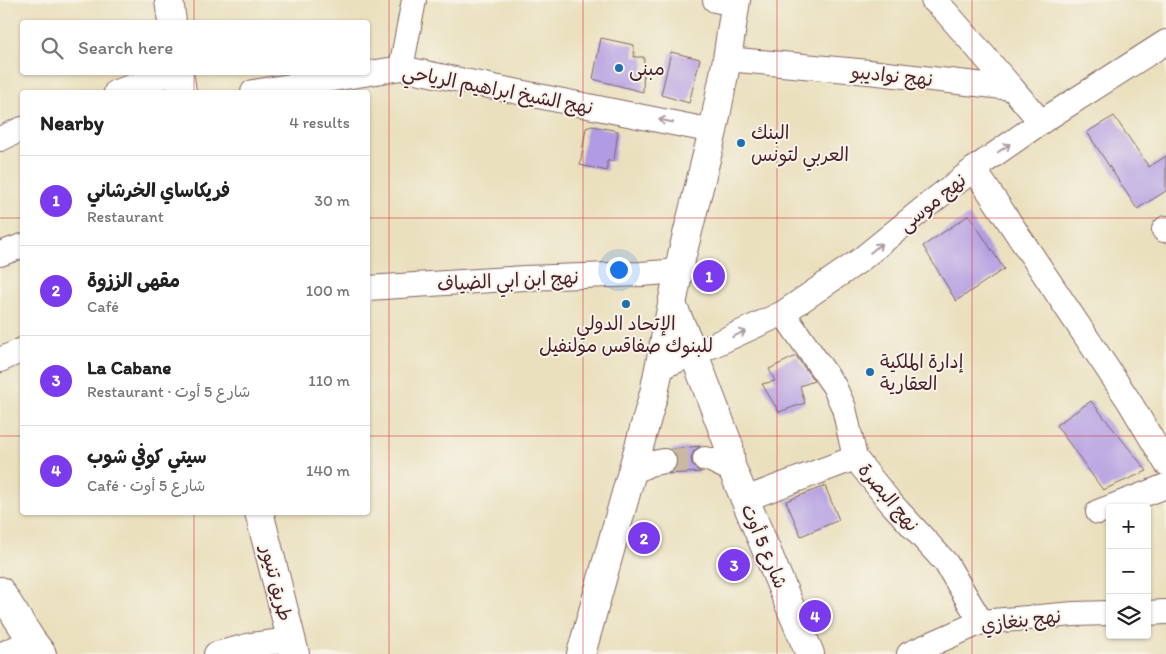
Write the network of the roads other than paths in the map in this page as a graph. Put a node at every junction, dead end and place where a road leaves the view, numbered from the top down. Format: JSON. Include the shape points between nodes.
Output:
{"nodes":[{"id":1,"x":169,"y":0,"type":"edge"},
{"id":2,"x":414,"y":0,"type":"edge"},
{"id":3,"x":933,"y":0,"type":"edge"},
{"id":4,"x":729,"y":1,"type":"edge"},
{"id":5,"x":172,"y":20,"type":"edge"},
{"id":6,"x":1166,"y":42,"type":"edge"},
{"id":7,"x":727,"y":59,"type":"junction"},
{"id":8,"x":401,"y":68,"type":"junction"},
{"id":9,"x":370,"y":73,"type":"edge"},
{"id":10,"x":169,"y":75,"type":"edge"},
{"id":11,"x":179,"y":75,"type":"edge"},
{"id":12,"x":358,"y":75,"type":"edge"},
{"id":13,"x":1012,"y":88,"type":"junction"},
{"id":14,"x":122,"y":90,"type":"edge"},
{"id":15,"x":182,"y":90,"type":"edge"},
{"id":16,"x":265,"y":90,"type":"edge"},
{"id":17,"x":1041,"y":122,"type":"junction"},
{"id":18,"x":713,"y":131,"type":"junction"},
{"id":19,"x":974,"y":169,"type":"junction"},
{"id":20,"x":20,"y":247,"type":"edge"},
{"id":21,"x":0,"y":254,"type":"edge"},
{"id":22,"x":679,"y":270,"type":"junction"},
{"id":23,"x":370,"y":288,"type":"edge"},
{"id":24,"x":783,"y":313,"type":"junction"},
{"id":25,"x":20,"y":351,"type":"edge"},
{"id":26,"x":674,"y":356,"type":"junction"},
{"id":27,"x":0,"y":360,"type":"edge"},
{"id":28,"x":855,"y":458,"type":"junction"},
{"id":29,"x":704,"y":459,"type":"tunnel mouth"},
{"id":30,"x":664,"y":461,"type":"tunnel mouth"},
{"id":31,"x":1166,"y":463,"type":"edge"},
{"id":32,"x":732,"y":468,"type":"junction"},
{"id":33,"x":631,"y":473,"type":"junction"},
{"id":34,"x":1166,"y":486,"type":"edge"},
{"id":35,"x":745,"y":499,"type":"junction"},
{"id":36,"x":1098,"y":512,"type":"dead end"},
{"id":37,"x":261,"y":515,"type":"edge"},
{"id":38,"x":0,"y":591,"type":"edge"},
{"id":39,"x":1166,"y":612,"type":"edge"},
{"id":40,"x":1151,"y":613,"type":"edge"},
{"id":41,"x":1106,"y":614,"type":"edge"},
{"id":42,"x":981,"y":622,"type":"junction"},
{"id":43,"x":293,"y":647,"type":"edge"},
{"id":44,"x":37,"y":648,"type":"edge"},
{"id":45,"x":2,"y":654,"type":"edge"},
{"id":46,"x":216,"y":654,"type":"edge"},
{"id":47,"x":581,"y":654,"type":"edge"},
{"id":48,"x":810,"y":654,"type":"edge"},
{"id":49,"x":909,"y":654,"type":"edge"}],
"edges":[{"from":1,"to":5,"type":"main road"},
{"from":2,"to":8,"type":"street"},
{"from":3,"to":13,"type":"street"},
{"from":4,"to":7,"type":"main road"},
{"from":6,"to":17,"type":"street","name":"نهج موسى"},
{"from":7,"to":13,"type":"street","name":"نهج نواديبو"},
{"from":7,"to":18,"type":"main road"},
{"from":8,"to":9,"type":"street","name":"نهج الشيخ ابراهيم الرياحي"},
{"from":18,"to":8,"type":"street","name":"نهج الشيخ ابراهيم الرياحي","one_way":true},
{"from":10,"to":14,"type":"street"},
{"from":11,"to":15,"type":"main road"},
{"from":12,"to":16,"type":"street","name":"نهج الشيخ ابراهيم الرياحي"},
{"from":13,"to":17,"type":"street"},
{"from":19,"to":17,"type":"street","name":"نهج موسى","one_way":true},
{"from":18,"to":22,"type":"main road"},
{"from":24,"to":19,"type":"street","name":"نهج موسى","one_way":true,"via":[[859,261]]},
{"from":19,"to":31,"type":"street","via":[[1124,394]]},
{"from":20,"to":21,"type":"street"},
{"from":22,"to":23,"type":"street","name":"نهج ابن ابي الضياف"},
{"from":22,"to":26,"type":"main road","via":[[672,305]]},
{"from":26,"to":24,"type":"street","name":"نهج موسى","one_way":true},
{"from":24,"to":28,"type":"street","name":"نهج البصرة","via":[[834,386],[844,408]]},
{"from":25,"to":27,"type":"street"},
{"from":26,"to":32,"type":"main road","name":"شارع 5 أوت","via":[[729,446]]},
{"from":26,"to":33,"type":"main road","via":[[654,393]]},
{"from":28,"to":35,"type":"street"},
{"from":28,"to":42,"type":"street","name":"نهج البصرة","via":[[946,563]]},
{"from":29,"to":32,"type":"street"},
{"from":30,"to":33,"type":"street","via":[[648,464]]},
{"from":32,"to":35,"type":"main road","name":"شارع 5 أوت"},
{"from":33,"to":47,"type":"main road"},
{"from":34,"to":36,"type":"street"},
{"from":35,"to":48,"type":"main road","name":"شارع 5 أوت"},
{"from":37,"to":43,"type":"main road","name":"طريق تنيور"},
{"from":38,"to":44,"type":"main road"},
{"from":39,"to":40,"type":"street"},
{"from":41,"to":42,"type":"street","name":"نهج بنغازي"},
{"from":42,"to":49,"type":"street","name":"نهج بنغازي"},
{"from":43,"to":46,"type":"street","via":[[250,645]]},
{"from":44,"to":45,"type":"street"}]}
